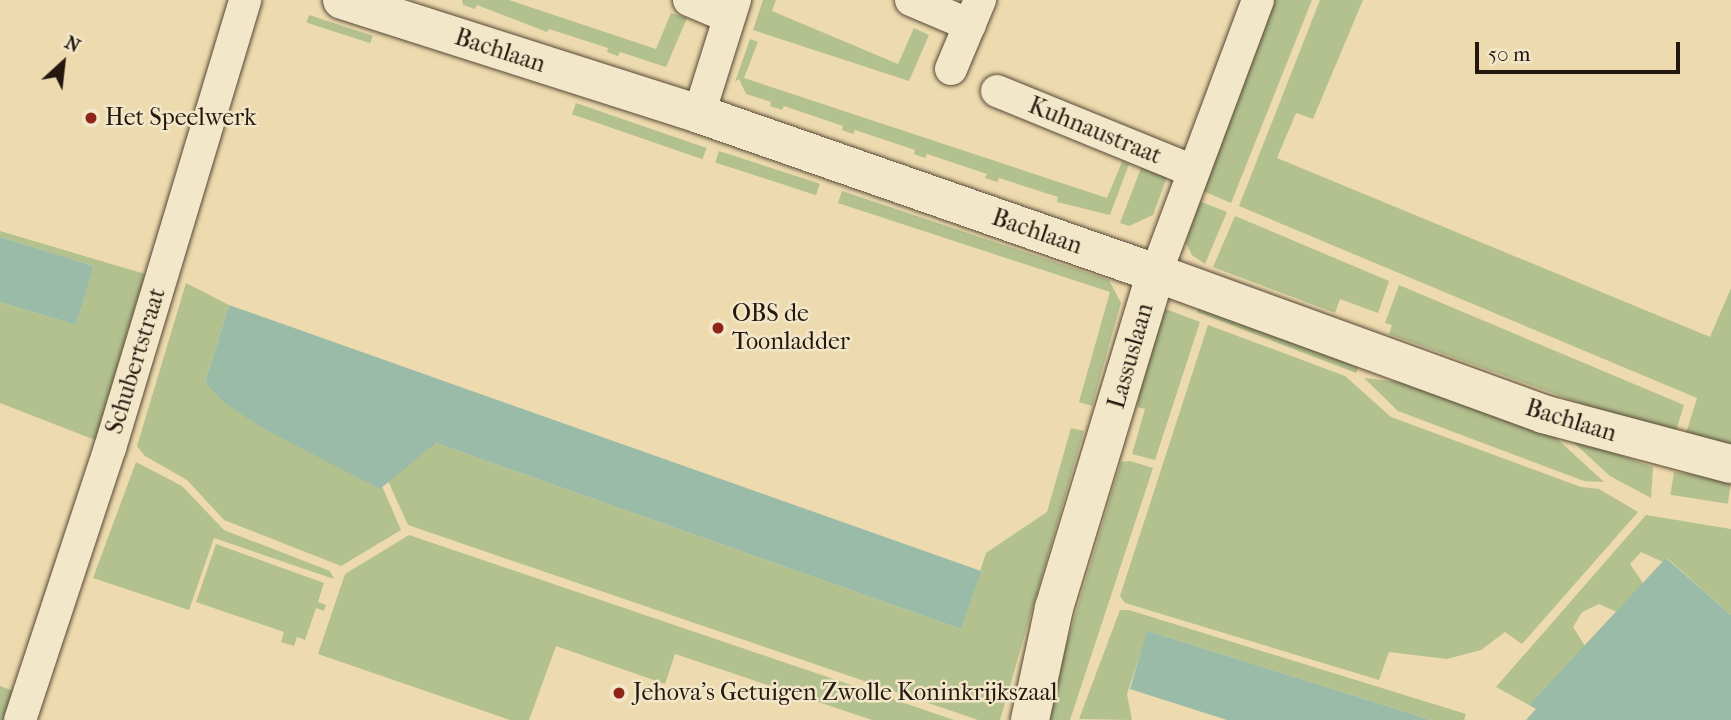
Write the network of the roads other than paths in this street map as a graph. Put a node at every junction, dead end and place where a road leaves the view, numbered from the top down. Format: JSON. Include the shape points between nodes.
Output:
{"nodes":[{"id":1,"x":245,"y":0,"type":"edge"},
{"id":2,"x":342,"y":0,"type":"edge"},
{"id":3,"x":690,"y":0,"type":"edge"},
{"id":4,"x":911,"y":0,"type":"edge"},
{"id":5,"x":1258,"y":0,"type":"edge"},
{"id":6,"x":732,"y":9,"type":"edge"},
{"id":7,"x":975,"y":12,"type":"edge"},
{"id":8,"x":951,"y":69,"type":"dead end"},
{"id":9,"x":997,"y":91,"type":"dead end"},
{"id":10,"x":699,"y":114,"type":"junction"},
{"id":11,"x":1193,"y":171,"type":"junction"},
{"id":12,"x":1156,"y":273,"type":"junction"},
{"id":13,"x":1731,"y":464,"type":"edge"},
{"id":14,"x":20,"y":720,"type":"edge"},
{"id":15,"x":1030,"y":720,"type":"edge"}],
"edges":[{"from":1,"to":14,"type":"street","name":"Schubertstraat","via":[[106,461]]},
{"from":2,"to":10,"type":"street","name":"Bachlaan"},
{"from":3,"to":6,"type":"street"},
{"from":4,"to":7,"type":"street"},
{"from":5,"to":11,"type":"street","name":"Lassuslaan"},
{"from":6,"to":10,"type":"street"},
{"from":7,"to":8,"type":"street"},
{"from":9,"to":11,"type":"street","name":"Kuhnaustraat"},
{"from":10,"to":12,"type":"street","name":"Bachlaan"},
{"from":11,"to":12,"type":"street","name":"Lassuslaan"},
{"from":12,"to":13,"type":"street","name":"Bachlaan","via":[[1543,414]]},
{"from":12,"to":15,"type":"street","name":"Lassuslaan","via":[[1054,608]]}]}
